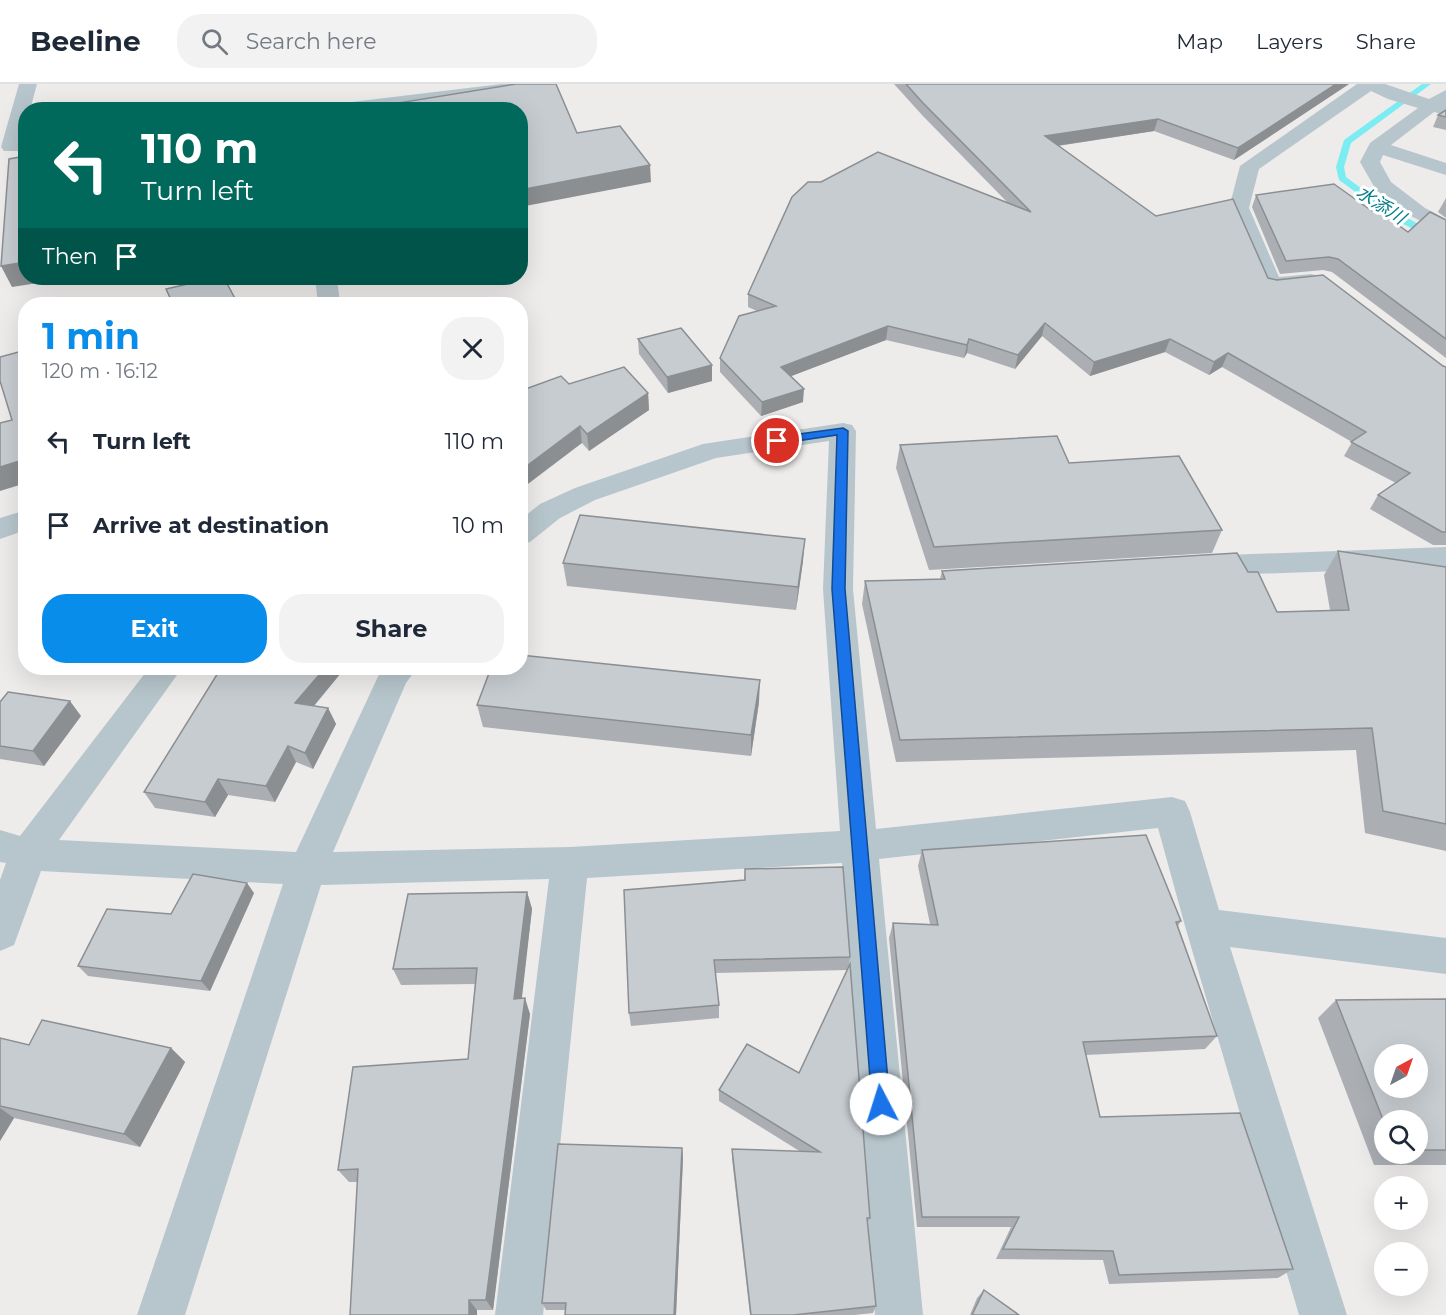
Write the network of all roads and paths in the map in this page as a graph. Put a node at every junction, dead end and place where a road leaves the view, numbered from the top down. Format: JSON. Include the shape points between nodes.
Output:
{"nodes":[{"id":1,"x":28,"y":84,"type":"edge"},
{"id":2,"x":544,"y":84,"type":"edge"},
{"id":3,"x":1370,"y":84,"type":"edge"},
{"id":4,"x":23,"y":102,"type":"edge"},
{"id":5,"x":394,"y":102,"type":"edge"},
{"id":6,"x":1435,"y":103,"type":"edge"},
{"id":7,"x":18,"y":123,"type":"edge"},
{"id":8,"x":12,"y":147,"type":"edge"},
{"id":9,"x":1377,"y":147,"type":"junction"},
{"id":10,"x":1446,"y":169,"type":"edge"},
{"id":11,"x":1446,"y":228,"type":"edge"},
{"id":12,"x":1332,"y":286,"type":"edge"},
{"id":13,"x":18,"y":522,"type":"edge"},
{"id":14,"x":0,"y":529,"type":"edge"},
{"id":15,"x":528,"y":529,"type":"edge"},
{"id":16,"x":1446,"y":557,"type":"edge"},
{"id":17,"x":1177,"y":567,"type":"edge"},
{"id":18,"x":160,"y":675,"type":"edge"},
{"id":19,"x":395,"y":675,"type":"edge"},
{"id":20,"x":859,"y":846,"type":"junction"},
{"id":21,"x":14,"y":850,"type":"edge"},
{"id":22,"x":570,"y":863,"type":"junction"},
{"id":23,"x":307,"y":869,"type":"junction"},
{"id":24,"x":1204,"y":926,"type":"junction"},
{"id":25,"x":0,"y":933,"type":"edge"},
{"id":26,"x":1446,"y":956,"type":"edge"},
{"id":27,"x":161,"y":1315,"type":"edge"},
{"id":28,"x":519,"y":1315,"type":"edge"},
{"id":29,"x":899,"y":1315,"type":"edge"},
{"id":30,"x":1323,"y":1315,"type":"edge"}],
"edges":[{"from":1,"to":4,"type":"street"},
{"from":2,"to":5,"type":"street"},
{"from":3,"to":6,"type":"street","via":[[1394,95]]},
{"from":3,"to":12,"type":"street","via":[[1250,166],[1239,208],[1271,284],[1323,279]]},
{"from":6,"to":9,"type":"street"},
{"from":7,"to":8,"type":"street"},
{"from":9,"to":10,"type":"street"},
{"from":9,"to":11,"type":"street","via":[[1370,162],[1383,186]]},
{"from":13,"to":14,"type":"street"},
{"from":15,"to":20,"type":"street","via":[[550,511],[585,494],[712,450],[843,431]]},
{"from":16,"to":17,"type":"street"},
{"from":18,"to":21,"type":"street"},
{"from":19,"to":23,"type":"street"},
{"from":20,"to":22,"type":"street"},
{"from":20,"to":24,"type":"street","via":[[1172,812]]},
{"from":20,"to":29,"type":"street"},
{"from":21,"to":23,"type":"street"},
{"from":21,"to":25,"type":"street"},
{"from":22,"to":23,"type":"street"},
{"from":22,"to":28,"type":"street"},
{"from":23,"to":27,"type":"street"},
{"from":24,"to":26,"type":"street"},
{"from":24,"to":30,"type":"street"}]}
